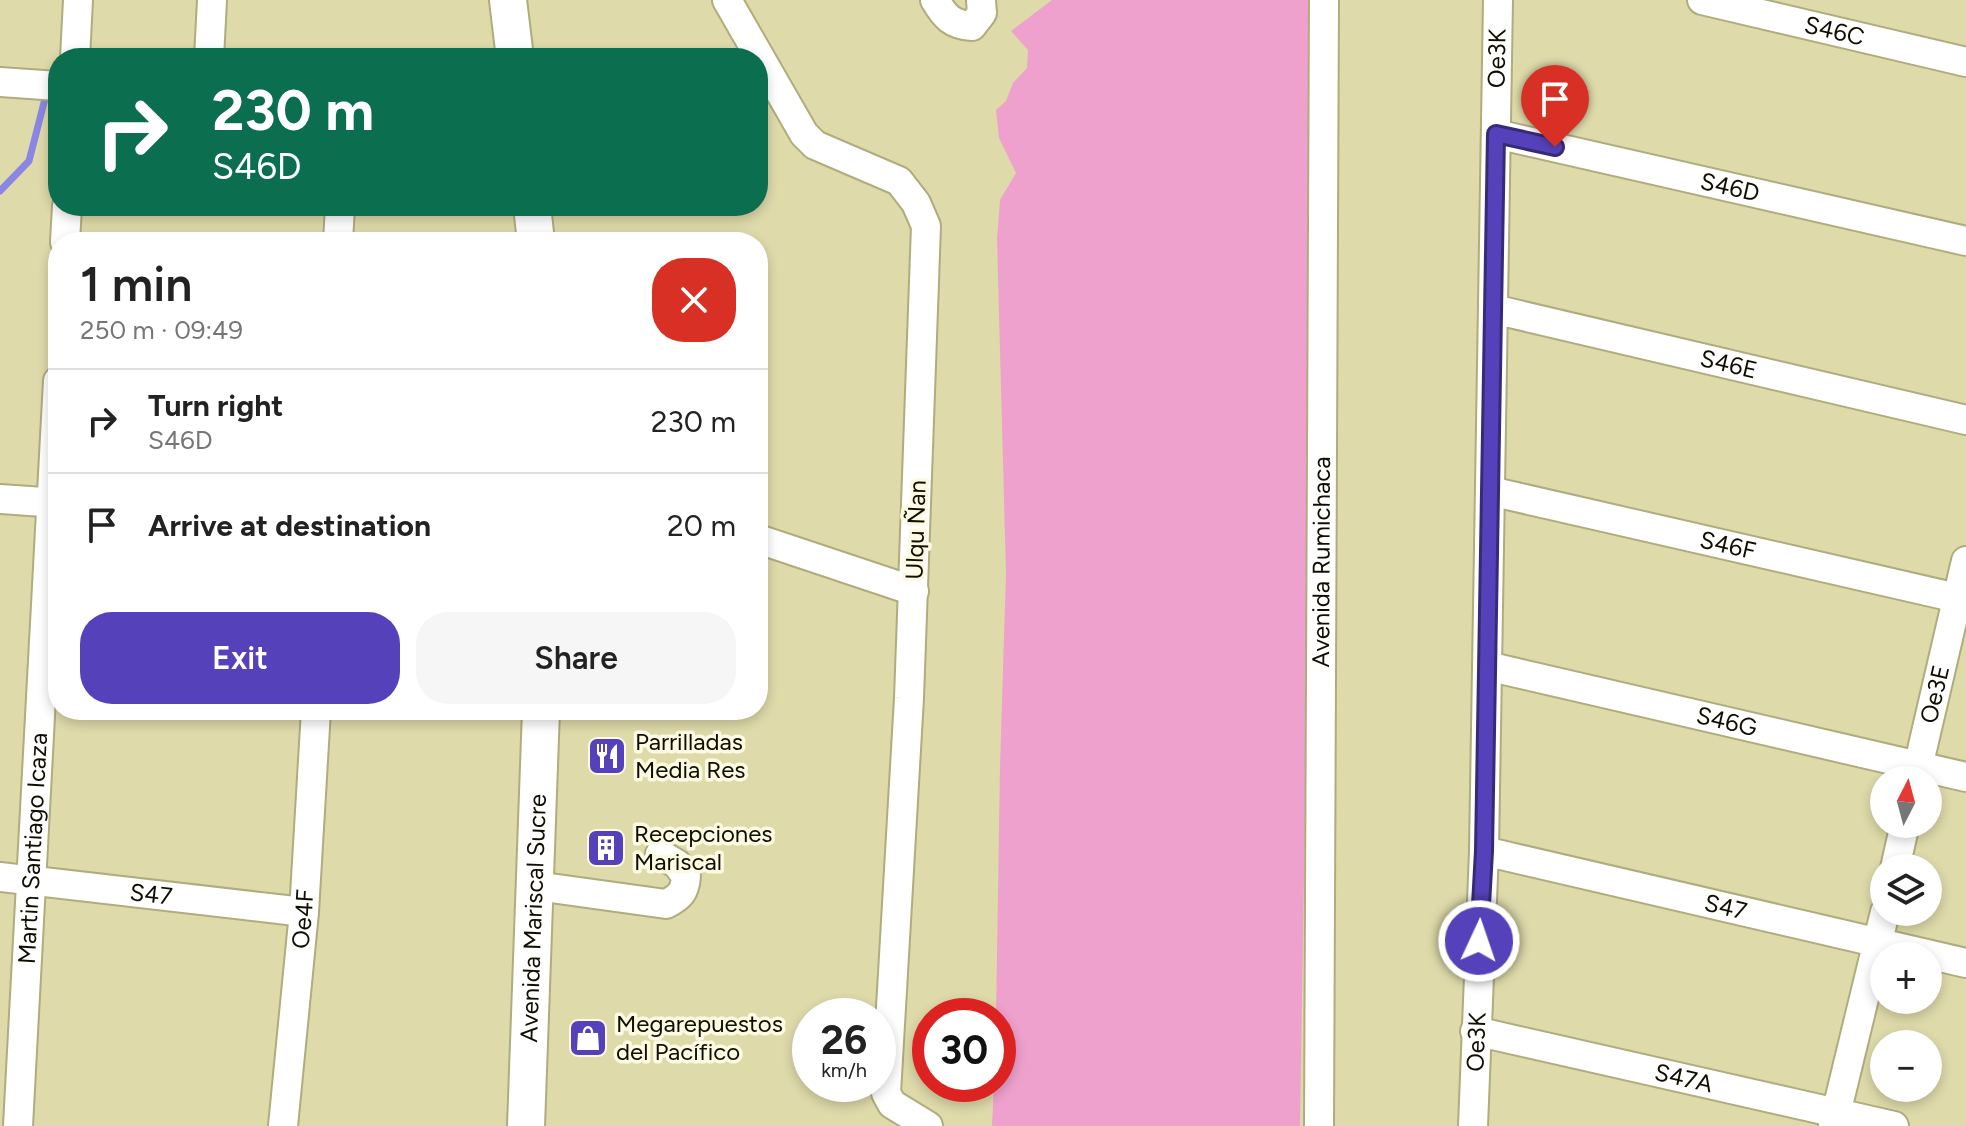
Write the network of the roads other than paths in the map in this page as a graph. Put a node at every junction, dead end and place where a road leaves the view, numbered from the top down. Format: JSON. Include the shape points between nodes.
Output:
{"nodes":[{"id":1,"x":78,"y":0,"type":"edge"},
{"id":2,"x":212,"y":0,"type":"edge"},
{"id":3,"x":508,"y":0,"type":"edge"},
{"id":4,"x":727,"y":0,"type":"edge"},
{"id":5,"x":981,"y":0,"type":"edge"},
{"id":6,"x":1324,"y":0,"type":"edge"},
{"id":7,"x":1498,"y":0,"type":"edge"},
{"id":8,"x":1702,"y":0,"type":"edge"},
{"id":9,"x":940,"y":9,"type":"edge"},
{"id":10,"x":76,"y":48,"type":"edge"},
{"id":11,"x":210,"y":48,"type":"edge"},
{"id":12,"x":514,"y":48,"type":"edge"},
{"id":13,"x":755,"y":48,"type":"edge"},
{"id":14,"x":1966,"y":62,"type":"edge"},
{"id":15,"x":768,"y":71,"type":"edge"},
{"id":16,"x":0,"y":82,"type":"edge"},
{"id":17,"x":48,"y":85,"type":"edge"},
{"id":18,"x":1496,"y":134,"type":"junction"},
{"id":19,"x":1966,"y":241,"type":"edge"},
{"id":20,"x":1493,"y":309,"type":"junction"},
{"id":21,"x":1966,"y":420,"type":"edge"},
{"id":22,"x":1490,"y":491,"type":"junction"},
{"id":23,"x":0,"y":499,"type":"edge"},
{"id":24,"x":48,"y":502,"type":"edge"},
{"id":25,"x":768,"y":542,"type":"edge"},
{"id":26,"x":1966,"y":561,"type":"edge"},
{"id":27,"x":914,"y":591,"type":"junction"},
{"id":28,"x":1962,"y":599,"type":"edge"},
{"id":29,"x":48,"y":613,"type":"edge"},
{"id":30,"x":1487,"y":666,"type":"junction"},
{"id":31,"x":315,"y":720,"type":"edge"},
{"id":32,"x":541,"y":720,"type":"edge"},
{"id":33,"x":1889,"y":766,"type":"edge"},
{"id":34,"x":1919,"y":766,"type":"edge"},
{"id":35,"x":1942,"y":775,"type":"edge"},
{"id":36,"x":1966,"y":777,"type":"edge"},
{"id":37,"x":1484,"y":851,"type":"junction"},
{"id":38,"x":660,"y":854,"type":"dead end"},
{"id":39,"x":0,"y":877,"type":"edge"},
{"id":40,"x":31,"y":879,"type":"junction"},
{"id":41,"x":536,"y":886,"type":"junction"},
{"id":42,"x":304,"y":912,"type":"junction"},
{"id":43,"x":1882,"y":926,"type":"edge"},
{"id":44,"x":1878,"y":942,"type":"joint"},
{"id":45,"x":1942,"y":957,"type":"edge"},
{"id":46,"x":1966,"y":963,"type":"edge"},
{"id":47,"x":1870,"y":974,"type":"edge"},
{"id":48,"x":1475,"y":1031,"type":"junction"},
{"id":49,"x":1834,"y":1119,"type":"edge"},
{"id":50,"x":18,"y":1126,"type":"edge"},
{"id":51,"x":283,"y":1126,"type":"edge"},
{"id":52,"x":526,"y":1126,"type":"edge"},
{"id":53,"x":928,"y":1126,"type":"edge"},
{"id":54,"x":1319,"y":1126,"type":"edge"},
{"id":55,"x":1473,"y":1126,"type":"edge"},
{"id":56,"x":1894,"y":1126,"type":"edge"}],
"edges":[{"from":1,"to":10,"type":"street"},
{"from":2,"to":11,"type":"street"},
{"from":3,"to":12,"type":"main road"},
{"from":4,"to":13,"type":"street","name":"Ulqu Ñan"},
{"from":5,"to":9,"type":"street","via":[[982,13],[972,26],[959,25]]},
{"from":6,"to":54,"type":"street","name":"Avenida Rumichaca"},
{"from":7,"to":18,"type":"street","name":"Oe3K"},
{"from":8,"to":14,"type":"street","name":"S46C"},
{"from":15,"to":27,"type":"street","name":"Ulqu Ñan","via":[[815,145],[899,181],[926,226]]},
{"from":16,"to":17,"type":"street"},
{"from":18,"to":19,"type":"street","name":"S46D"},
{"from":18,"to":20,"type":"street","name":"Oe3K"},
{"from":20,"to":21,"type":"street","name":"S46E"},
{"from":20,"to":22,"type":"street","name":"Oe3K"},
{"from":22,"to":28,"type":"street","name":"S46F"},
{"from":22,"to":30,"type":"street","name":"Oe3K"},
{"from":23,"to":24,"type":"street"},
{"from":25,"to":27,"type":"street"},
{"from":26,"to":28,"type":"street","name":"Oe3E"},
{"from":27,"to":53,"type":"street","name":"Ulqu Ñan","via":[[886,1093],[892,1104]]},
{"from":28,"to":34,"type":"street","name":"Oe3E"},
{"from":29,"to":40,"type":"street","name":"Martin Santiago Icaza"},
{"from":30,"to":33,"type":"street","name":"S46G"},
{"from":30,"to":37,"type":"street","name":"Oe3K"},
{"from":31,"to":42,"type":"street","name":"Oe4F"},
{"from":32,"to":41,"type":"main road","name":"Avenida Mariscal Sucre"},
{"from":35,"to":36,"type":"street","name":"S46G"},
{"from":37,"to":44,"type":"street","name":"S47"},
{"from":37,"to":48,"type":"street","name":"Oe3K"},
{"from":38,"to":41,"type":"street","via":[[686,876],[685,889],[666,904]]},
{"from":39,"to":40,"type":"street","name":"S47"},
{"from":40,"to":42,"type":"street","name":"S47"},
{"from":40,"to":50,"type":"street","name":"Martin Santiago Icaza"},
{"from":41,"to":52,"type":"main road","name":"Avenida Mariscal Sucre"},
{"from":42,"to":51,"type":"street","name":"Oe4F"},
{"from":43,"to":44,"type":"street"},
{"from":45,"to":46,"type":"street","name":"S47"},
{"from":47,"to":49,"type":"street"},
{"from":48,"to":49,"type":"street","name":"S47A"},
{"from":48,"to":55,"type":"street","name":"Oe3K"},
{"from":49,"to":56,"type":"street","name":"S47A"}]}
